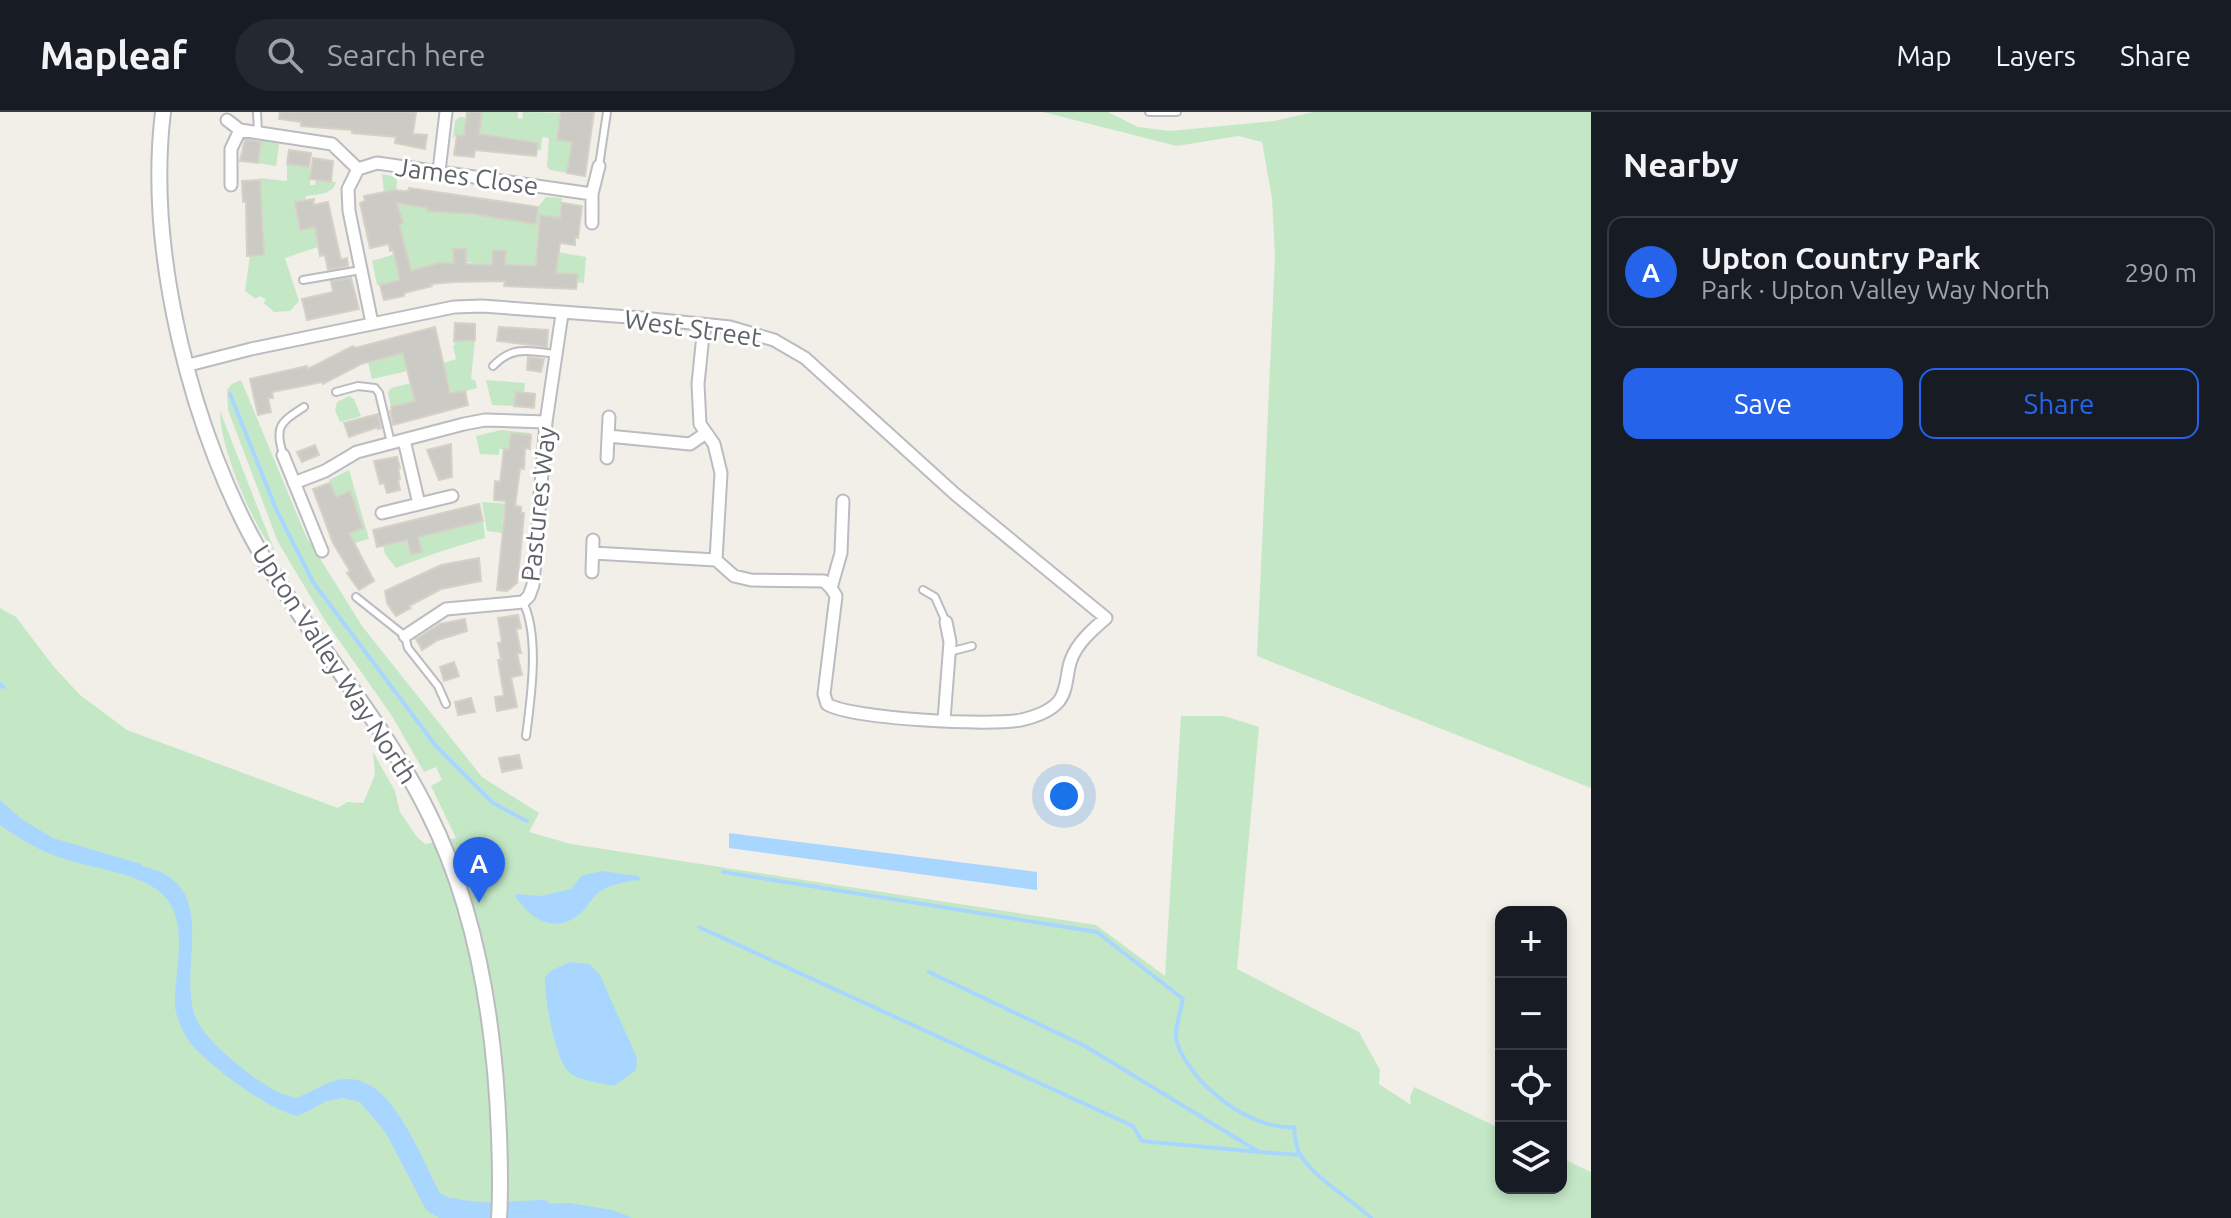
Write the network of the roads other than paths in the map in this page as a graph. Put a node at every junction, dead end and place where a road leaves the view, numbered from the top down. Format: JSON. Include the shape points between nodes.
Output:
{"nodes":[{"id":1,"x":163,"y":112,"type":"edge"},
{"id":2,"x":257,"y":112,"type":"edge"},
{"id":3,"x":446,"y":112,"type":"edge"},
{"id":4,"x":607,"y":112,"type":"edge"},
{"id":5,"x":1149,"y":112,"type":"edge"},
{"id":6,"x":1177,"y":112,"type":"edge"},
{"id":7,"x":227,"y":120,"type":"dead end"},
{"id":8,"x":240,"y":130,"type":"junction"},
{"id":9,"x":258,"y":132,"type":"junction"},
{"id":10,"x":599,"y":166,"type":"joint"},
{"id":11,"x":358,"y":169,"type":"junction"},
{"id":12,"x":439,"y":171,"type":"junction"},
{"id":13,"x":231,"y":185,"type":"dead end"},
{"id":14,"x":592,"y":194,"type":"junction"},
{"id":15,"x":592,"y":223,"type":"dead end"},
{"id":16,"x":361,"y":270,"type":"junction"},
{"id":17,"x":303,"y":280,"type":"dead end"},
{"id":18,"x":562,"y":314,"type":"junction"},
{"id":19,"x":372,"y":323,"type":"junction"},
{"id":20,"x":704,"y":325,"type":"junction"},
{"id":21,"x":556,"y":354,"type":"junction"},
{"id":22,"x":185,"y":366,"type":"junction"},
{"id":23,"x":493,"y":366,"type":"dead end"},
{"id":24,"x":336,"y":392,"type":"dead end"},
{"id":25,"x":304,"y":407,"type":"dead end"},
{"id":26,"x":609,"y":417,"type":"dead end"},
{"id":27,"x":546,"y":422,"type":"junction"},
{"id":28,"x":706,"y":433,"type":"junction"},
{"id":29,"x":608,"y":436,"type":"junction"},
{"id":30,"x":404,"y":440,"type":"junction"},
{"id":31,"x":391,"y":443,"type":"junction"},
{"id":32,"x":283,"y":455,"type":"joint"},
{"id":33,"x":607,"y":458,"type":"dead end"},
{"id":34,"x":294,"y":483,"type":"junction"},
{"id":35,"x":452,"y":496,"type":"dead end"},
{"id":36,"x":843,"y":501,"type":"dead end"},
{"id":37,"x":419,"y":504,"type":"junction"},
{"id":38,"x":382,"y":513,"type":"dead end"},
{"id":39,"x":593,"y":540,"type":"dead end"},
{"id":40,"x":322,"y":551,"type":"dead end"},
{"id":41,"x":593,"y":553,"type":"junction"},
{"id":42,"x":716,"y":560,"type":"junction"},
{"id":43,"x":592,"y":572,"type":"dead end"},
{"id":44,"x":831,"y":588,"type":"junction"},
{"id":45,"x":923,"y":590,"type":"dead end"},
{"id":46,"x":356,"y":597,"type":"dead end"},
{"id":47,"x":523,"y":602,"type":"junction"},
{"id":48,"x":946,"y":622,"type":"joint"},
{"id":49,"x":405,"y":636,"type":"junction"},
{"id":50,"x":972,"y":646,"type":"dead end"},
{"id":51,"x":949,"y":652,"type":"junction"},
{"id":52,"x":446,"y":704,"type":"dead end"},
{"id":53,"x":944,"y":720,"type":"junction"},
{"id":54,"x":526,"y":736,"type":"dead end"},
{"id":55,"x":499,"y":1218,"type":"edge"}],
"edges":[{"from":1,"to":22,"type":"street","name":"Upton Valley Way North","via":[[163,222]]},
{"from":2,"to":9,"type":"lane"},
{"from":3,"to":12,"type":"street"},
{"from":4,"to":10,"type":"lane"},
{"from":5,"to":6,"type":"lane"},
{"from":7,"to":8,"type":"street"},
{"from":8,"to":9,"type":"street"},
{"from":8,"to":13,"type":"street","via":[[231,149]]},
{"from":9,"to":11,"type":"street","via":[[332,144]]},
{"from":10,"to":14,"type":"street"},
{"from":11,"to":12,"type":"street","name":"James Close","via":[[377,163]]},
{"from":11,"to":16,"type":"street","name":"James Close","via":[[348,189]]},
{"from":12,"to":14,"type":"street","name":"James Close"},
{"from":14,"to":15,"type":"street"},
{"from":16,"to":17,"type":"lane"},
{"from":16,"to":19,"type":"street","name":"James Close"},
{"from":18,"to":19,"type":"street","name":"West Street","via":[[454,307]]},
{"from":18,"to":20,"type":"street","name":"West Street"},
{"from":18,"to":21,"type":"street","name":"Pastures Way"},
{"from":19,"to":22,"type":"street","name":"West Street"},
{"from":20,"to":28,"type":"street","via":[[698,384],[700,424]]},
{"from":20,"to":53,"type":"street","name":"West Street","via":[[753,332],[805,358],[955,494],[1106,618],[1077,647],[1059,701],[1043,713],[991,723]]},
{"from":21,"to":23,"type":"lane","via":[[506,353]]},
{"from":21,"to":27,"type":"street","name":"Pastures Way"},
{"from":22,"to":55,"type":"street","name":"Upton Valley Way North","via":[[220,470],[263,557],[387,740],[445,851],[471,934],[492,1041]]},
{"from":24,"to":31,"type":"lane","via":[[375,388]]},
{"from":25,"to":32,"type":"lane","via":[[279,427]]},
{"from":26,"to":29,"type":"street"},
{"from":27,"to":30,"type":"street","via":[[485,420]]},
{"from":27,"to":47,"type":"street","name":"Pastures Way","via":[[533,585]]},
{"from":28,"to":29,"type":"street","via":[[690,444]]},
{"from":28,"to":42,"type":"street","via":[[721,473]]},
{"from":29,"to":33,"type":"street"},
{"from":30,"to":31,"type":"street"},
{"from":30,"to":37,"type":"street"},
{"from":31,"to":34,"type":"street","via":[[357,452]]},
{"from":32,"to":34,"type":"street"},
{"from":34,"to":40,"type":"street"},
{"from":35,"to":37,"type":"street"},
{"from":36,"to":44,"type":"street","via":[[841,553]]},
{"from":37,"to":38,"type":"street"},
{"from":39,"to":41,"type":"street"},
{"from":41,"to":42,"type":"street"},
{"from":41,"to":43,"type":"street"},
{"from":42,"to":44,"type":"street","via":[[734,576],[824,581]]},
{"from":44,"to":53,"type":"street","via":[[836,596],[827,704],[862,715]]},
{"from":45,"to":48,"type":"lane","via":[[935,597]]},
{"from":46,"to":49,"type":"lane"},
{"from":47,"to":49,"type":"street","name":"Pastures Way","via":[[446,609]]},
{"from":47,"to":54,"type":"lane","via":[[532,647]]},
{"from":48,"to":51,"type":"street"},
{"from":49,"to":52,"type":"lane"},
{"from":50,"to":51,"type":"lane"},
{"from":51,"to":53,"type":"street"}]}
